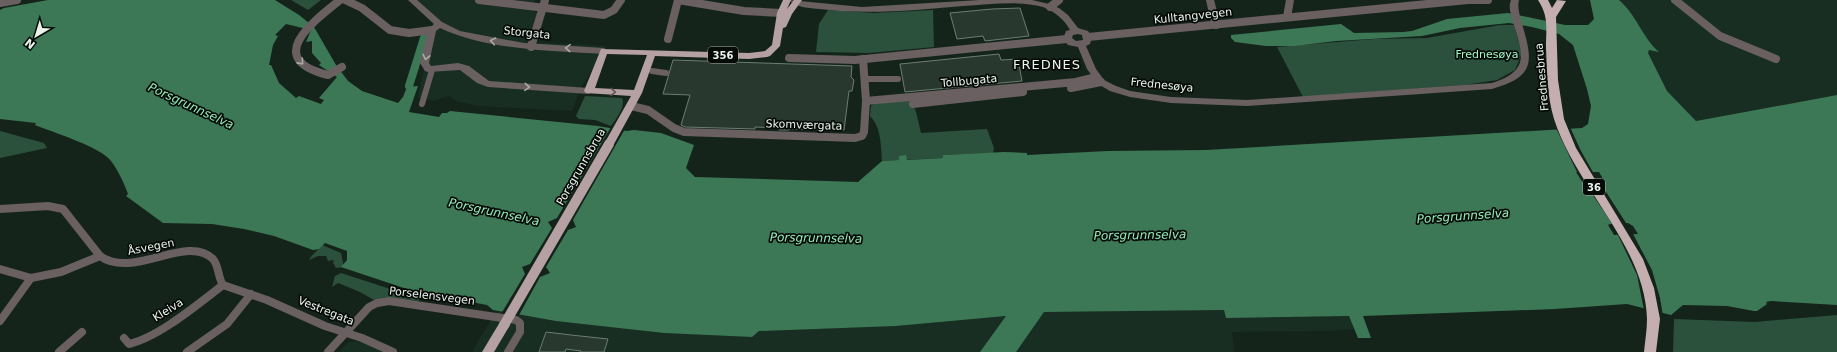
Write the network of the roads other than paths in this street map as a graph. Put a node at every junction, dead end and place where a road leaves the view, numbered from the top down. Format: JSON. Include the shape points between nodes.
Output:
{"nodes":[{"id":1,"x":17,"y":0,"type":"edge"},
{"id":2,"x":340,"y":0,"type":"edge"},
{"id":3,"x":345,"y":0,"type":"edge"},
{"id":4,"x":412,"y":0,"type":"edge"},
{"id":5,"x":479,"y":0,"type":"edge"},
{"id":6,"x":546,"y":0,"type":"edge"},
{"id":7,"x":621,"y":0,"type":"edge"},
{"id":8,"x":678,"y":0,"type":"edge"},
{"id":9,"x":787,"y":0,"type":"edge"},
{"id":10,"x":822,"y":0,"type":"edge"},
{"id":11,"x":1058,"y":0,"type":"edge"},
{"id":12,"x":1210,"y":0,"type":"edge"},
{"id":13,"x":1290,"y":0,"type":"edge"},
{"id":14,"x":1468,"y":0,"type":"edge"},
{"id":15,"x":1488,"y":0,"type":"edge"},
{"id":16,"x":1543,"y":0,"type":"edge"},
{"id":17,"x":1548,"y":0,"type":"edge"},
{"id":18,"x":1562,"y":0,"type":"edge"},
{"id":19,"x":1675,"y":0,"type":"edge"},
{"id":20,"x":796,"y":1,"type":"edge"},
{"id":21,"x":1424,"y":2,"type":"edge"},
{"id":22,"x":1514,"y":2,"type":"edge"},
{"id":23,"x":0,"y":4,"type":"edge"},
{"id":24,"x":910,"y":7,"type":"junction"},
{"id":25,"x":1050,"y":7,"type":"junction"},
{"id":26,"x":544,"y":9,"type":"junction"},
{"id":27,"x":781,"y":13,"type":"junction"},
{"id":28,"x":1287,"y":17,"type":"junction"},
{"id":29,"x":1551,"y":17,"type":"junction"},
{"id":30,"x":1216,"y":25,"type":"junction"},
{"id":31,"x":436,"y":27,"type":"junction"},
{"id":32,"x":1074,"y":31,"type":"junction"},
{"id":33,"x":780,"y":32,"type":"junction"},
{"id":34,"x":1088,"y":37,"type":"junction"},
{"id":35,"x":1068,"y":39,"type":"junction"},
{"id":36,"x":668,"y":40,"type":"dead end"},
{"id":37,"x":1081,"y":44,"type":"junction"},
{"id":38,"x":532,"y":47,"type":"junction"},
{"id":39,"x":604,"y":52,"type":"junction"},
{"id":40,"x":652,"y":53,"type":"junction"},
{"id":41,"x":790,"y":58,"type":"dead end"},
{"id":42,"x":863,"y":59,"type":"junction"},
{"id":43,"x":1776,"y":59,"type":"dead end"},
{"id":44,"x":342,"y":67,"type":"dead end"},
{"id":45,"x":432,"y":70,"type":"junction"},
{"id":46,"x":652,"y":71,"type":"dead end"},
{"id":47,"x":666,"y":73,"type":"dead end"},
{"id":48,"x":864,"y":79,"type":"junction"},
{"id":49,"x":898,"y":79,"type":"dead end"},
{"id":50,"x":1099,"y":79,"type":"junction"},
{"id":51,"x":589,"y":91,"type":"junction"},
{"id":52,"x":637,"y":93,"type":"junction"},
{"id":53,"x":866,"y":101,"type":"junction"},
{"id":54,"x":422,"y":104,"type":"dead end"},
{"id":55,"x":913,"y":104,"type":"dead end"},
{"id":56,"x":631,"y":106,"type":"junction"},
{"id":57,"x":0,"y":209,"type":"edge"},
{"id":58,"x":100,"y":256,"type":"junction"},
{"id":59,"x":0,"y":269,"type":"edge"},
{"id":60,"x":31,"y":278,"type":"junction"},
{"id":61,"x":223,"y":285,"type":"junction"},
{"id":62,"x":251,"y":294,"type":"junction"},
{"id":63,"x":0,"y":321,"type":"edge"},
{"id":64,"x":82,"y":332,"type":"dead end"},
{"id":65,"x":346,"y":332,"type":"junction"},
{"id":66,"x":124,"y":338,"type":"dead end"},
{"id":67,"x":59,"y":352,"type":"edge"},
{"id":68,"x":187,"y":352,"type":"edge"},
{"id":69,"x":328,"y":352,"type":"edge"},
{"id":70,"x":393,"y":352,"type":"edge"},
{"id":71,"x":488,"y":352,"type":"edge"},
{"id":72,"x":508,"y":352,"type":"edge"},
{"id":73,"x":1650,"y":352,"type":"edge"}],
"edges":[{"from":1,"to":23,"type":"street"},
{"from":2,"to":44,"type":"street","one_way":true,"via":[[308,29],[298,42],[296,52],[297,60],[309,69],[328,75]]},
{"from":3,"to":31,"type":"street","via":[[358,5],[390,30],[409,33]]},
{"from":4,"to":31,"type":"street","name":"Storgata"},
{"from":5,"to":26,"type":"street"},
{"from":6,"to":26,"type":"street"},
{"from":7,"to":26,"type":"street","via":[[610,14]]},
{"from":8,"to":27,"type":"street","via":[[744,11]]},
{"from":8,"to":36,"type":"street"},
{"from":9,"to":27,"type":"main road","number":"356"},
{"from":10,"to":24,"type":"street","via":[[858,6]]},
{"from":11,"to":25,"type":"street"},
{"from":12,"to":30,"type":"street"},
{"from":13,"to":28,"type":"street"},
{"from":14,"to":15,"type":"street","name":"Kulltangvegen"},
{"from":14,"to":21,"type":"street","name":"Kulltangvegen"},
{"from":16,"to":29,"type":"highway","number":"36"},
{"from":17,"to":18,"type":"highway"},
{"from":18,"to":29,"type":"highway"},
{"from":19,"to":43,"type":"street","via":[[1720,36]]},
{"from":20,"to":24,"type":"street","via":[[862,10]]},
{"from":20,"to":33,"type":"main road","number":"356"},
{"from":21,"to":28,"type":"street","name":"Kulltangvegen"},
{"from":22,"to":50,"type":"street","name":"Frednesøya","via":[[1526,57],[1525,65],[1522,72],[1507,82],[1492,86],[1234,103],[1134,95],[1117,91]]},
{"from":24,"to":25,"type":"street","via":[[1022,2]]},
{"from":25,"to":32,"type":"street","via":[[1064,16]]},
{"from":26,"to":38,"type":"street"},
{"from":27,"to":33,"type":"main road","number":"356"},
{"from":28,"to":30,"type":"street","name":"Kulltangvegen"},
{"from":29,"to":73,"type":"highway","name":"Frednesbrua","number":"36","via":[[1553,86],[1559,119],[1576,159],[1637,259],[1652,310]]},
{"from":30,"to":34,"type":"street","name":"Kulltangvegen"},
{"from":38,"to":31,"type":"street","name":"Storgata","one_way":true},
{"from":31,"to":45,"type":"street","one_way":true,"via":[[424,63],[426,68]]},
{"from":32,"to":34,"type":"street","via":[[1082,31]]},
{"from":32,"to":35,"type":"street","via":[[1068,35]]},
{"from":33,"to":40,"type":"main road","number":"356","via":[[776,46],[771,52],[763,55]]},
{"from":34,"to":37,"type":"street","via":[[1087,42]]},
{"from":35,"to":37,"type":"street","via":[[1074,44]]},
{"from":35,"to":42,"type":"street"},
{"from":37,"to":50,"type":"street"},
{"from":39,"to":38,"type":"street","name":"Storgata","one_way":true},
{"from":39,"to":40,"type":"main road","name":"Storgata","number":"356"},
{"from":39,"to":51,"type":"main road"},
{"from":40,"to":52,"type":"main road","name":"Porsgrunnsbrua"},
{"from":41,"to":42,"type":"street"},
{"from":42,"to":48,"type":"street","name":"Skomværgata"},
{"from":45,"to":51,"type":"street","one_way":true,"via":[[459,66],[467,68],[477,79],[488,84]]},
{"from":45,"to":54,"type":"street"},
{"from":46,"to":47,"type":"street"},
{"from":48,"to":49,"type":"street"},
{"from":48,"to":53,"type":"street","name":"Skomværgata"},
{"from":50,"to":53,"type":"street","name":"Tollbugata"},
{"from":50,"to":55,"type":"street","via":[[1081,87]]},
{"from":51,"to":52,"type":"main road","one_way":true},
{"from":52,"to":56,"type":"main road","name":"Porsgrunnsbrua"},
{"from":53,"to":56,"type":"street","name":"Skomværgata","via":[[864,132],[862,136],[855,138],[684,132],[678,131],[648,110]]},
{"from":56,"to":71,"type":"main road","name":"Porsgrunnsbrua","bridge":true},
{"from":57,"to":58,"type":"street","via":[[48,206],[63,209]]},
{"from":58,"to":60,"type":"street","via":[[61,272]]},
{"from":58,"to":61,"type":"street","name":"Åsvegen","via":[[115,264],[123,264],[182,252],[203,254],[215,262],[218,280]]},
{"from":59,"to":60,"type":"street"},
{"from":60,"to":63,"type":"street"},
{"from":61,"to":62,"type":"street","name":"Vestregata"},
{"from":61,"to":66,"type":"street","name":"Kleiva","via":[[195,307],[138,343],[129,344]]},
{"from":62,"to":65,"type":"street","name":"Vestregata","via":[[325,326]]},
{"from":62,"to":68,"type":"street","via":[[222,328]]},
{"from":64,"to":67,"type":"street"},
{"from":65,"to":69,"type":"street","name":"Porselensvegen"},
{"from":65,"to":70,"type":"street","name":"Vestregata"},
{"from":65,"to":72,"type":"street","name":"Porselensvegen","via":[[369,307],[389,301],[516,320],[520,323],[520,332]]}]}
